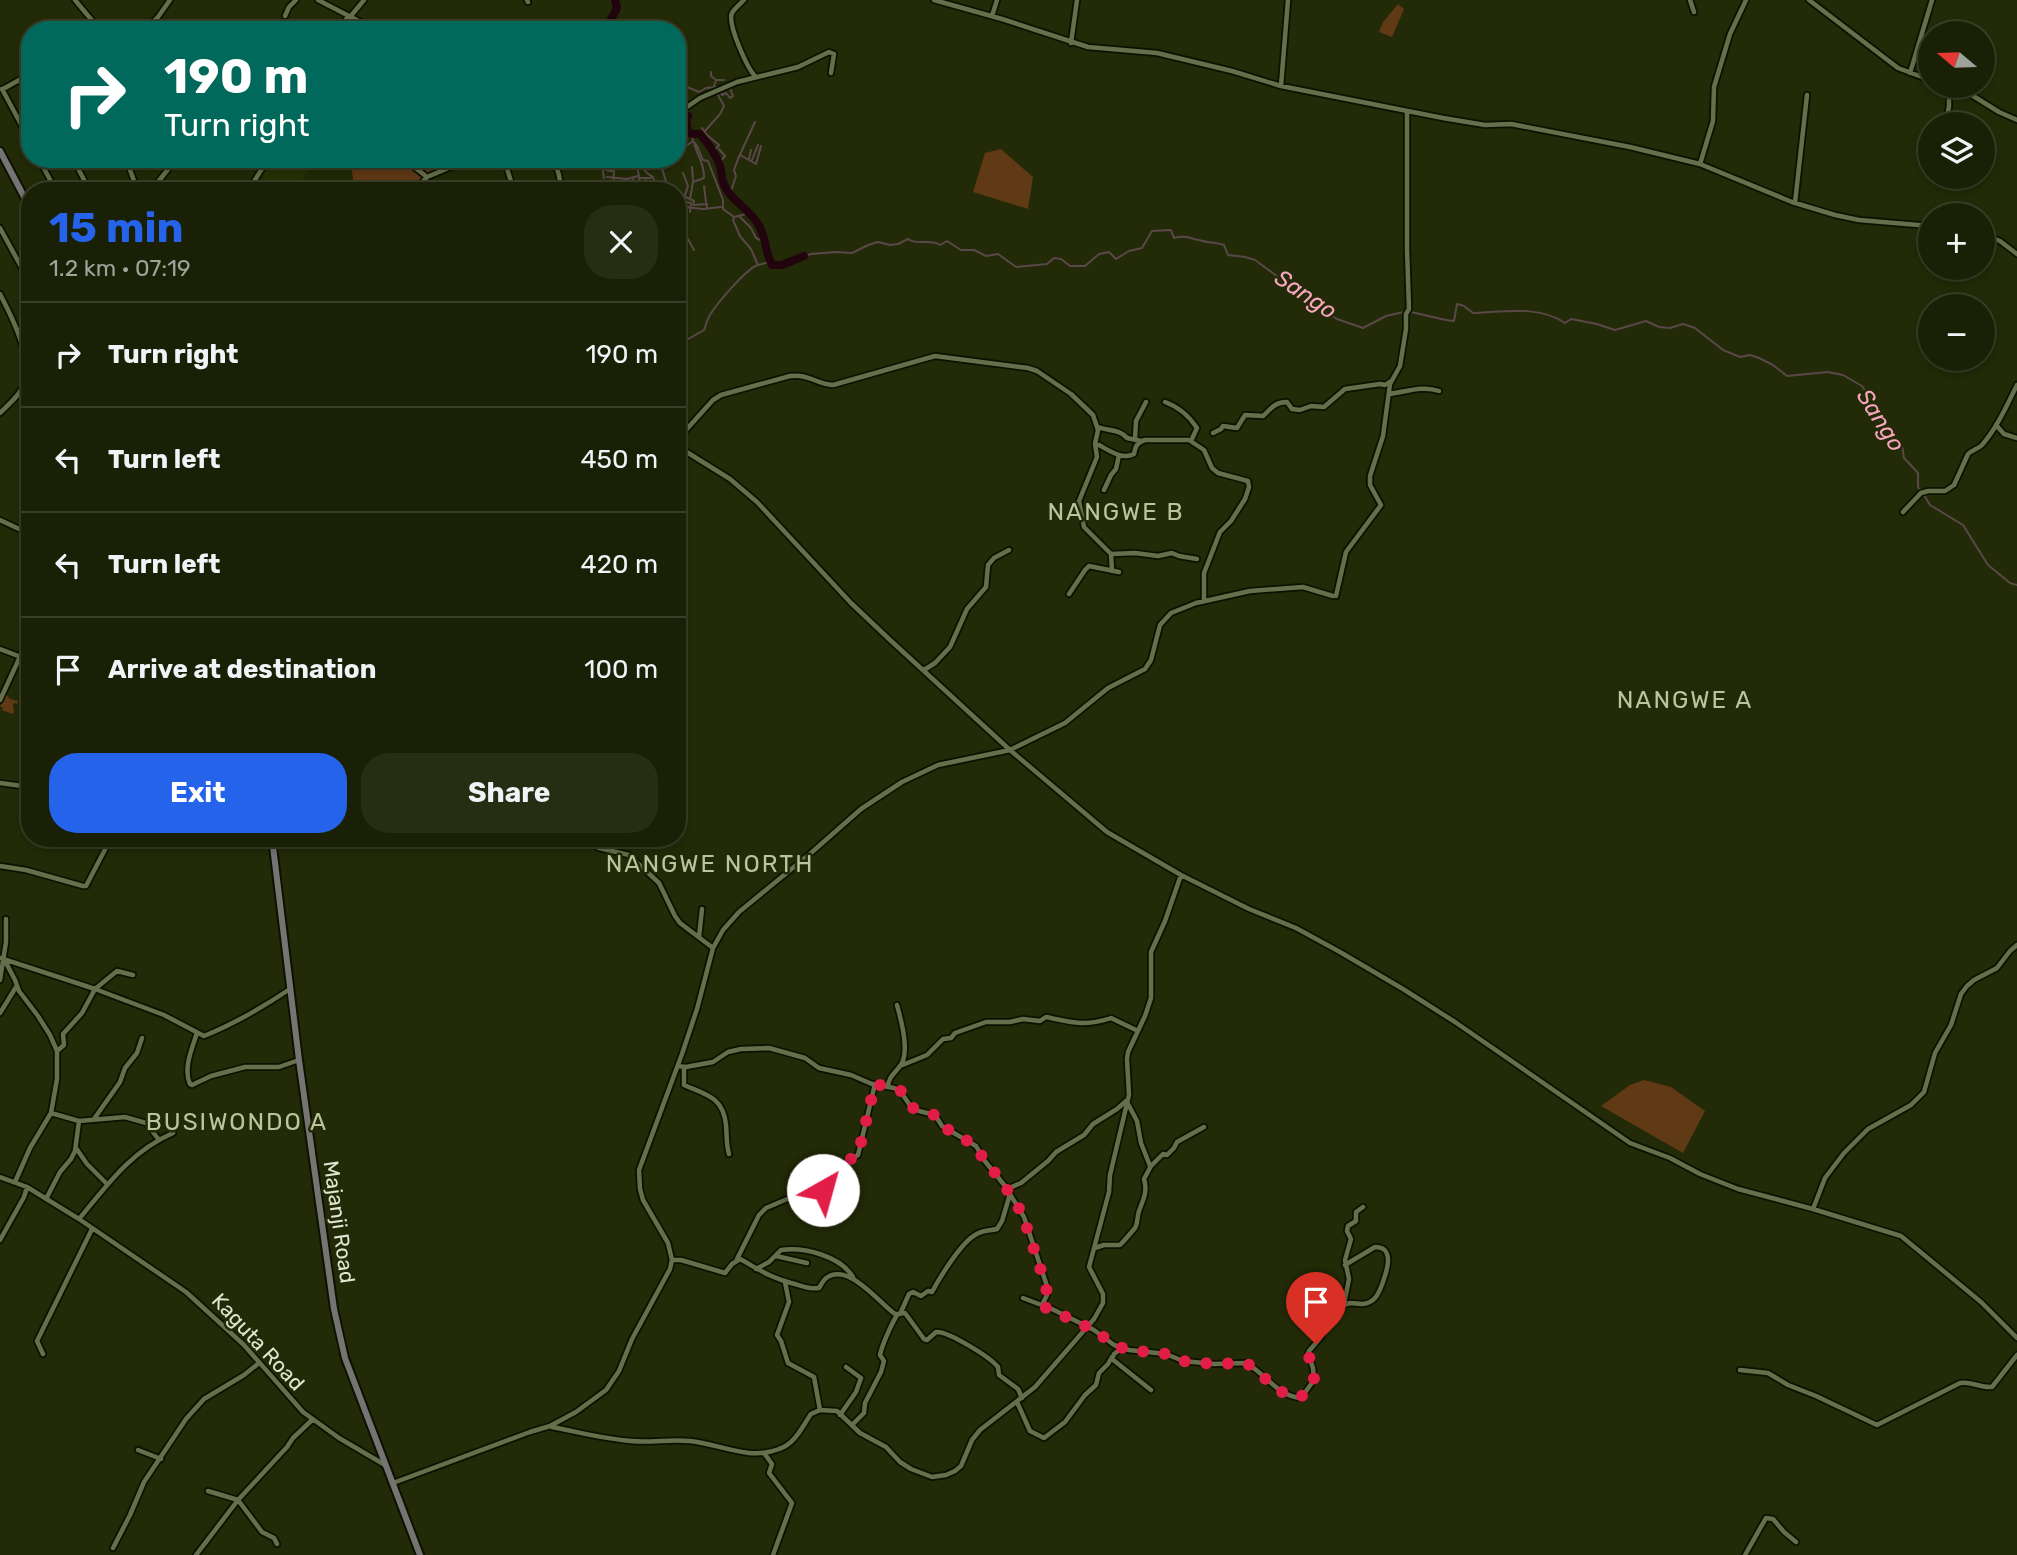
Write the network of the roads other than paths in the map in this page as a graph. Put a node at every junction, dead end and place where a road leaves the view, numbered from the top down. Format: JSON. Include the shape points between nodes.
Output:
{"nodes":[{"id":1,"x":75,"y":0,"type":"edge"},
{"id":2,"x":170,"y":0,"type":"edge"},
{"id":3,"x":296,"y":0,"type":"edge"},
{"id":4,"x":318,"y":0,"type":"edge"},
{"id":5,"x":364,"y":0,"type":"edge"},
{"id":6,"x":744,"y":0,"type":"edge"},
{"id":7,"x":934,"y":0,"type":"edge"},
{"id":8,"x":998,"y":0,"type":"edge"},
{"id":9,"x":1077,"y":0,"type":"edge"},
{"id":10,"x":1289,"y":0,"type":"edge"},
{"id":11,"x":1690,"y":0,"type":"edge"},
{"id":12,"x":1745,"y":0,"type":"edge"},
{"id":13,"x":1809,"y":0,"type":"edge"},
{"id":14,"x":1932,"y":0,"type":"edge"},
{"id":15,"x":1694,"y":12,"type":"dead end"},
{"id":16,"x":285,"y":16,"type":"dead end"},
{"id":17,"x":992,"y":16,"type":"junction"},
{"id":18,"x":349,"y":17,"type":"junction"},
{"id":19,"x":93,"y":21,"type":"edge"},
{"id":20,"x":154,"y":21,"type":"edge"},
{"id":21,"x":346,"y":21,"type":"edge"},
{"id":22,"x":357,"y":21,"type":"edge"},
{"id":23,"x":1071,"y":43,"type":"junction"},
{"id":24,"x":751,"y":72,"type":"junction"},
{"id":25,"x":831,"y":73,"type":"dead end"},
{"id":26,"x":1910,"y":73,"type":"junction"},
{"id":27,"x":1918,"y":76,"type":"edge"},
{"id":28,"x":756,"y":77,"type":"junction"},
{"id":29,"x":21,"y":79,"type":"edge"},
{"id":30,"x":749,"y":79,"type":"junction"},
{"id":31,"x":1280,"y":86,"type":"junction"},
{"id":32,"x":1,"y":89,"type":"edge"},
{"id":33,"x":1807,"y":95,"type":"dead end"},
{"id":34,"x":1976,"y":98,"type":"edge"},
{"id":35,"x":687,"y":107,"type":"dead end"},
{"id":36,"x":1406,"y":111,"type":"junction"},
{"id":37,"x":2017,"y":120,"type":"edge"},
{"id":38,"x":21,"y":125,"type":"edge"},
{"id":39,"x":0,"y":151,"type":"edge"},
{"id":40,"x":1700,"y":164,"type":"junction"},
{"id":41,"x":169,"y":168,"type":"edge"},
{"id":42,"x":415,"y":168,"type":"edge"},
{"id":43,"x":448,"y":168,"type":"edge"},
{"id":44,"x":426,"y":177,"type":"junction"},
{"id":45,"x":158,"y":182,"type":"edge"},
{"id":46,"x":422,"y":182,"type":"edge"},
{"id":47,"x":21,"y":191,"type":"edge"},
{"id":48,"x":1796,"y":203,"type":"junction"},
{"id":49,"x":1918,"y":225,"type":"edge"},
{"id":50,"x":0,"y":228,"type":"edge"},
{"id":51,"x":1995,"y":239,"type":"edge"},
{"id":52,"x":2017,"y":254,"type":"edge"},
{"id":53,"x":21,"y":266,"type":"edge"},
{"id":54,"x":0,"y":294,"type":"edge"},
{"id":55,"x":19,"y":331,"type":"joint"},
{"id":56,"x":21,"y":341,"type":"edge"},
{"id":57,"x":1393,"y":377,"type":"junction"},
{"id":58,"x":1385,"y":385,"type":"junction"},
{"id":59,"x":2017,"y":385,"type":"edge"},
{"id":60,"x":21,"y":389,"type":"edge"},
{"id":61,"x":1439,"y":391,"type":"dead end"},
{"id":62,"x":1389,"y":395,"type":"junction"},
{"id":63,"x":1146,"y":402,"type":"dead end"},
{"id":64,"x":1165,"y":402,"type":"dead end"},
{"id":65,"x":0,"y":413,"type":"edge"},
{"id":66,"x":1996,"y":425,"type":"junction"},
{"id":67,"x":1097,"y":426,"type":"junction"},
{"id":68,"x":686,"y":430,"type":"edge"},
{"id":69,"x":1213,"y":433,"type":"dead end"},
{"id":70,"x":2017,"y":438,"type":"edge"},
{"id":71,"x":1135,"y":439,"type":"junction"},
{"id":72,"x":1141,"y":441,"type":"junction"},
{"id":73,"x":1191,"y":441,"type":"junction"},
{"id":74,"x":1096,"y":445,"type":"junction"},
{"id":75,"x":686,"y":452,"type":"edge"},
{"id":76,"x":1119,"y":455,"type":"junction"},
{"id":77,"x":1104,"y":490,"type":"dead end"},
{"id":78,"x":1903,"y":512,"type":"dead end"},
{"id":79,"x":0,"y":520,"type":"edge"},
{"id":80,"x":21,"y":530,"type":"edge"},
{"id":81,"x":1009,"y":550,"type":"dead end"},
{"id":82,"x":1111,"y":554,"type":"junction"},
{"id":83,"x":1197,"y":559,"type":"dead end"},
{"id":84,"x":1112,"y":571,"type":"junction"},
{"id":85,"x":1119,"y":572,"type":"dead end"},
{"id":86,"x":1069,"y":594,"type":"dead end"},
{"id":87,"x":1204,"y":601,"type":"junction"},
{"id":88,"x":0,"y":649,"type":"edge"},
{"id":89,"x":21,"y":657,"type":"joint"},
{"id":90,"x":923,"y":670,"type":"junction"},
{"id":91,"x":0,"y":701,"type":"edge"},
{"id":92,"x":1010,"y":750,"type":"junction"},
{"id":93,"x":0,"y":783,"type":"edge"},
{"id":94,"x":21,"y":786,"type":"edge"},
{"id":95,"x":106,"y":847,"type":"edge"},
{"id":96,"x":273,"y":847,"type":"edge"},
{"id":97,"x":597,"y":847,"type":"edge"},
{"id":98,"x":0,"y":866,"type":"edge"},
{"id":99,"x":1181,"y":875,"type":"junction"},
{"id":100,"x":702,"y":909,"type":"dead end"},
{"id":101,"x":6,"y":919,"type":"dead end"},
{"id":102,"x":699,"y":937,"type":"junction"},
{"id":103,"x":2017,"y":946,"type":"edge"},
{"id":104,"x":712,"y":948,"type":"junction"},
{"id":105,"x":2,"y":959,"type":"edge"},
{"id":106,"x":133,"y":975,"type":"dead end"},
{"id":107,"x":0,"y":980,"type":"edge"},
{"id":108,"x":17,"y":986,"type":"junction"},
{"id":109,"x":95,"y":989,"type":"junction"},
{"id":110,"x":290,"y":989,"type":"junction"},
{"id":111,"x":897,"y":1005,"type":"dead end"},
{"id":112,"x":0,"y":1013,"type":"edge"},
{"id":113,"x":1138,"y":1031,"type":"junction"},
{"id":114,"x":197,"y":1033,"type":"junction"},
{"id":115,"x":142,"y":1038,"type":"dead end"},
{"id":116,"x":57,"y":1051,"type":"junction"},
{"id":117,"x":299,"y":1060,"type":"junction"},
{"id":118,"x":681,"y":1066,"type":"junction"},
{"id":119,"x":900,"y":1066,"type":"junction"},
{"id":120,"x":875,"y":1084,"type":"junction"},
{"id":121,"x":888,"y":1087,"type":"junction"},
{"id":122,"x":1127,"y":1100,"type":"junction"},
{"id":123,"x":51,"y":1112,"type":"junction"},
{"id":124,"x":93,"y":1120,"type":"junction"},
{"id":125,"x":79,"y":1121,"type":"junction"},
{"id":126,"x":1204,"y":1127,"type":"dead end"},
{"id":127,"x":173,"y":1133,"type":"dead end"},
{"id":128,"x":159,"y":1140,"type":"junction"},
{"id":129,"x":76,"y":1147,"type":"junction"},
{"id":130,"x":729,"y":1154,"type":"dead end"},
{"id":131,"x":1151,"y":1166,"type":"junction"},
{"id":132,"x":0,"y":1177,"type":"edge"},
{"id":133,"x":15,"y":1182,"type":"junction"},
{"id":134,"x":107,"y":1184,"type":"junction"},
{"id":135,"x":27,"y":1186,"type":"junction"},
{"id":136,"x":1009,"y":1191,"type":"junction"},
{"id":137,"x":46,"y":1199,"type":"junction"},
{"id":138,"x":1363,"y":1207,"type":"dead end"},
{"id":139,"x":1812,"y":1209,"type":"junction"},
{"id":140,"x":79,"y":1219,"type":"junction"},
{"id":141,"x":92,"y":1228,"type":"junction"},
{"id":142,"x":0,"y":1240,"type":"edge"},
{"id":143,"x":1094,"y":1249,"type":"junction"},
{"id":144,"x":776,"y":1256,"type":"junction"},
{"id":145,"x":672,"y":1260,"type":"junction"},
{"id":146,"x":736,"y":1260,"type":"junction"},
{"id":147,"x":807,"y":1263,"type":"dead end"},
{"id":148,"x":1345,"y":1265,"type":"junction"},
{"id":149,"x":755,"y":1270,"type":"junction"},
{"id":150,"x":854,"y":1279,"type":"junction"},
{"id":151,"x":785,"y":1282,"type":"junction"},
{"id":152,"x":1023,"y":1298,"type":"dead end"},
{"id":153,"x":1344,"y":1305,"type":"junction"},
{"id":154,"x":1042,"y":1306,"type":"junction"},
{"id":155,"x":899,"y":1315,"type":"junction"},
{"id":156,"x":1088,"y":1328,"type":"junction"},
{"id":157,"x":2017,"y":1338,"type":"edge"},
{"id":158,"x":1123,"y":1348,"type":"junction"},
{"id":159,"x":43,"y":1354,"type":"dead end"},
{"id":160,"x":2017,"y":1355,"type":"edge"},
{"id":161,"x":1112,"y":1357,"type":"junction"},
{"id":162,"x":259,"y":1363,"type":"junction"},
{"id":163,"x":846,"y":1367,"type":"dead end"},
{"id":164,"x":1740,"y":1370,"type":"dead end"},
{"id":165,"x":1151,"y":1390,"type":"dead end"},
{"id":166,"x":1020,"y":1400,"type":"junction"},
{"id":167,"x":820,"y":1410,"type":"junction"},
{"id":168,"x":840,"y":1415,"type":"junction"},
{"id":169,"x":312,"y":1420,"type":"junction"},
{"id":170,"x":852,"y":1425,"type":"junction"},
{"id":171,"x":550,"y":1426,"type":"junction"},
{"id":172,"x":138,"y":1450,"type":"dead end"},
{"id":173,"x":764,"y":1453,"type":"junction"},
{"id":174,"x":161,"y":1459,"type":"junction"},
{"id":175,"x":386,"y":1465,"type":"junction"},
{"id":176,"x":393,"y":1483,"type":"junction"},
{"id":177,"x":208,"y":1491,"type":"dead end"},
{"id":178,"x":238,"y":1500,"type":"junction"},
{"id":179,"x":1796,"y":1542,"type":"dead end"},
{"id":180,"x":277,"y":1544,"type":"dead end"},
{"id":181,"x":113,"y":1548,"type":"dead end"},
{"id":182,"x":196,"y":1555,"type":"edge"},
{"id":183,"x":420,"y":1555,"type":"edge"},
{"id":184,"x":774,"y":1555,"type":"edge"},
{"id":185,"x":1745,"y":1555,"type":"edge"}],
"edges":[{"from":1,"to":19,"type":"street"},
{"from":2,"to":20,"type":"street"},
{"from":3,"to":16,"type":"street"},
{"from":4,"to":18,"type":"street"},
{"from":5,"to":18,"type":"street"},
{"from":6,"to":24,"type":"street","via":[[731,21]]},
{"from":7,"to":17,"type":"street"},
{"from":8,"to":17,"type":"street"},
{"from":9,"to":23,"type":"street"},
{"from":10,"to":31,"type":"street"},
{"from":11,"to":15,"type":"street"},
{"from":12,"to":40,"type":"street","via":[[1714,87],[1713,121]]},
{"from":13,"to":26,"type":"street"},
{"from":14,"to":26,"type":"street"},
{"from":17,"to":23,"type":"street"},
{"from":18,"to":21,"type":"street"},
{"from":18,"to":22,"type":"street"},
{"from":23,"to":31,"type":"street","via":[[1157,53]]},
{"from":24,"to":28,"type":"street"},
{"from":24,"to":30,"type":"street"},
{"from":25,"to":28,"type":"street","via":[[835,58],[829,52],[798,67]]},
{"from":26,"to":27,"type":"street"},
{"from":28,"to":30,"type":"street"},
{"from":29,"to":32,"type":"street"},
{"from":30,"to":35,"type":"street"},
{"from":31,"to":36,"type":"street"},
{"from":32,"to":38,"type":"street"},
{"from":33,"to":48,"type":"street"},
{"from":34,"to":37,"type":"street"},
{"from":36,"to":40,"type":"street","via":[[1485,125],[1511,124]]},
{"from":36,"to":57,"type":"street","via":[[1407,311],[1400,366]]},
{"from":39,"to":47,"type":"main road"},
{"from":40,"to":48,"type":"street"},
{"from":41,"to":45,"type":"street"},
{"from":42,"to":44,"type":"street"},
{"from":43,"to":44,"type":"street"},
{"from":44,"to":46,"type":"street"},
{"from":48,"to":49,"type":"street","via":[[1859,220]]},
{"from":50,"to":53,"type":"street"},
{"from":51,"to":52,"type":"street"},
{"from":54,"to":55,"type":"street"},
{"from":55,"to":56,"type":"street"},
{"from":57,"to":58,"type":"street"},
{"from":57,"to":62,"type":"street"},
{"from":58,"to":62,"type":"street"},
{"from":58,"to":69,"type":"street","via":[[1345,389],[1324,407],[1296,410],[1283,402],[1262,416],[1245,415],[1237,428],[1223,426]]},
{"from":59,"to":66,"type":"street"},
{"from":60,"to":65,"type":"street"},
{"from":61,"to":62,"type":"street","via":[[1419,388]]},
{"from":62,"to":87,"type":"street","via":[[1369,481],[1381,505],[1346,552],[1334,596],[1293,587]]},
{"from":63,"to":71,"type":"street","via":[[1136,421]]},
{"from":64,"to":73,"type":"street","via":[[1179,408],[1197,428]]},
{"from":66,"to":70,"type":"street"},
{"from":66,"to":78,"type":"street","via":[[1981,447],[1968,454],[1954,485],[1945,491],[1921,493]]},
{"from":67,"to":68,"type":"street","via":[[1080,401],[1037,371],[935,356],[832,385],[801,375],[736,389],[713,400]]},
{"from":67,"to":71,"type":"street"},
{"from":67,"to":74,"type":"street"},
{"from":71,"to":72,"type":"street"},
{"from":72,"to":73,"type":"street"},
{"from":72,"to":76,"type":"street","via":[[1131,456]]},
{"from":73,"to":87,"type":"street","via":[[1205,450],[1218,473],[1248,481],[1249,487],[1220,532],[1204,573]]},
{"from":74,"to":76,"type":"street"},
{"from":74,"to":82,"type":"street","via":[[1097,457],[1079,501],[1084,527]]},
{"from":75,"to":90,"type":"street","via":[[757,502],[851,603]]},
{"from":76,"to":77,"type":"street"},
{"from":79,"to":80,"type":"street"},
{"from":81,"to":90,"type":"street","via":[[988,565],[986,587],[967,609],[950,647]]},
{"from":82,"to":83,"type":"street","via":[[1172,553]]},
{"from":82,"to":84,"type":"street"},
{"from":84,"to":85,"type":"street"},
{"from":84,"to":86,"type":"street","via":[[1089,566]]},
{"from":87,"to":92,"type":"street","via":[[1167,616],[1145,669],[1108,688],[1065,723]]},
{"from":88,"to":89,"type":"street"},
{"from":89,"to":91,"type":"street"},
{"from":90,"to":92,"type":"street"},
{"from":92,"to":99,"type":"street","via":[[1107,832]]},
{"from":92,"to":104,"type":"street","via":[[938,765],[893,787],[739,912]]},
{"from":93,"to":94,"type":"street"},
{"from":95,"to":98,"type":"street","via":[[86,886]]},
{"from":96,"to":110,"type":"main road","name":"Majanji Road"},
{"from":97,"to":102,"type":"street","via":[[637,862],[659,883],[680,923]]},
{"from":99,"to":113,"type":"street","via":[[1151,952],[1151,998]]},
{"from":99,"to":139,"type":"street","via":[[1340,951],[1455,1022],[1630,1143],[1738,1189]]},
{"from":100,"to":102,"type":"street"},
{"from":101,"to":105,"type":"street"},
{"from":102,"to":104,"type":"street"},
{"from":103,"to":139,"type":"street","via":[[1997,968],[1961,993],[1924,1092],[1911,1105],[1868,1129],[1844,1153],[1825,1178]]},
{"from":104,"to":118,"type":"street"},
{"from":105,"to":107,"type":"street"},
{"from":105,"to":108,"type":"street"},
{"from":105,"to":109,"type":"street"},
{"from":106,"to":109,"type":"street","via":[[117,971]]},
{"from":108,"to":112,"type":"street"},
{"from":108,"to":116,"type":"street"},
{"from":109,"to":114,"type":"street","via":[[164,1014]]},
{"from":109,"to":116,"type":"street","via":[[63,1034],[64,1045]]},
{"from":110,"to":114,"type":"street","via":[[242,1020],[204,1036]]},
{"from":110,"to":117,"type":"main road","name":"Majanji Road"},
{"from":111,"to":119,"type":"street","via":[[904,1036]]},
{"from":113,"to":119,"type":"street","via":[[1111,1018],[1093,1023],[1046,1017],[1041,1021],[986,1022],[943,1039],[927,1055]]},
{"from":113,"to":122,"type":"street","via":[[1127,1059]]},
{"from":114,"to":117,"type":"street","via":[[187,1068],[192,1085],[244,1066],[279,1067]]},
{"from":115,"to":124,"type":"street","via":[[120,1082]]},
{"from":116,"to":123,"type":"street"},
{"from":117,"to":175,"type":"main road","name":"Majanji Road","via":[[334,1309],[345,1358]]},
{"from":118,"to":120,"type":"street","via":[[713,1062],[741,1049],[769,1048]]},
{"from":118,"to":130,"type":"street","via":[[686,1071],[683,1084],[720,1105]]},
{"from":118,"to":145,"type":"street","via":[[642,1158],[639,1179],[643,1200],[668,1243]]},
{"from":119,"to":121,"type":"street"},
{"from":120,"to":121,"type":"street"},
{"from":120,"to":146,"type":"street","via":[[858,1155],[842,1165],[828,1189],[811,1189],[766,1208]]},
{"from":121,"to":136,"type":"street","via":[[901,1091],[911,1107],[935,1115],[942,1126],[976,1146]]},
{"from":122,"to":131,"type":"street"},
{"from":122,"to":136,"type":"street"},
{"from":122,"to":143,"type":"street"},
{"from":123,"to":125,"type":"street"},
{"from":123,"to":133,"type":"street"},
{"from":124,"to":125,"type":"street"},
{"from":124,"to":128,"type":"street","via":[[119,1116],[146,1123]]},
{"from":125,"to":129,"type":"street"},
{"from":126,"to":131,"type":"street","via":[[1177,1142]]},
{"from":127,"to":128,"type":"street"},
{"from":128,"to":134,"type":"street","via":[[140,1151]]},
{"from":129,"to":134,"type":"street"},
{"from":129,"to":137,"type":"street"},
{"from":131,"to":143,"type":"street","via":[[1134,1228],[1119,1245]]},
{"from":132,"to":133,"type":"street","name":"Kaguta Road"},
{"from":133,"to":135,"type":"street","name":"Kaguta Road"},
{"from":134,"to":140,"type":"street"},
{"from":135,"to":137,"type":"street","name":"Kaguta Road"},
{"from":135,"to":142,"type":"street"},
{"from":136,"to":154,"type":"street","via":[[1024,1217],[1046,1286]]},
{"from":136,"to":155,"type":"street","via":[[996,1229],[973,1236],[932,1292],[909,1294]]},
{"from":137,"to":140,"type":"street","name":"Kaguta Road"},
{"from":138,"to":148,"type":"street","via":[[1348,1226],[1351,1245]]},
{"from":139,"to":157,"type":"street","via":[[1900,1236],[1982,1302]]},
{"from":140,"to":141,"type":"street","name":"Kaguta Road"},
{"from":141,"to":159,"type":"street","via":[[37,1341]]},
{"from":141,"to":162,"type":"street","name":"Kaguta Road","via":[[186,1292]]},
{"from":143,"to":156,"type":"street","via":[[1090,1267],[1103,1299]]},
{"from":144,"to":147,"type":"street"},
{"from":144,"to":149,"type":"street"},
{"from":144,"to":150,"type":"street","via":[[784,1249],[829,1257],[848,1268]]},
{"from":145,"to":146,"type":"street","via":[[725,1273]]},
{"from":145,"to":171,"type":"street","via":[[614,1381],[596,1399]]},
{"from":146,"to":149,"type":"street"},
{"from":148,"to":153,"type":"street","via":[[1349,1279]]},
{"from":148,"to":153,"type":"street","via":[[1375,1247],[1388,1255],[1378,1295],[1367,1303]]},
{"from":149,"to":151,"type":"street"},
{"from":150,"to":151,"type":"street","via":[[836,1275],[816,1289]]},
{"from":150,"to":155,"type":"street"},
{"from":151,"to":167,"type":"street","via":[[789,1302],[777,1335],[788,1363],[814,1377]]},
{"from":152,"to":154,"type":"street"},
{"from":153,"to":158,"type":"street","via":[[1320,1316],[1321,1338],[1308,1351],[1314,1380],[1301,1398],[1281,1392],[1246,1363],[1183,1361]]},
{"from":154,"to":156,"type":"street"},
{"from":155,"to":166,"type":"street","via":[[905,1313],[927,1340],[936,1332],[946,1333],[990,1359],[999,1375],[1018,1389]]},
{"from":155,"to":170,"type":"street","via":[[880,1350],[881,1372],[863,1413]]},
{"from":156,"to":158,"type":"street"},
{"from":156,"to":166,"type":"street"},
{"from":158,"to":161,"type":"street"},
{"from":160,"to":164,"type":"street","via":[[1992,1387],[1960,1383],[1877,1425],[1768,1373]]},
{"from":161,"to":165,"type":"street"},
{"from":161,"to":166,"type":"street","via":[[1065,1422],[1044,1438],[1030,1430]]},
{"from":162,"to":169,"type":"street","name":"Kaguta Road"},
{"from":162,"to":174,"type":"street","via":[[204,1399]]},
{"from":163,"to":168,"type":"street","via":[[861,1378]]},
{"from":166,"to":170,"type":"street","via":[[988,1422],[972,1440],[961,1465],[940,1477],[911,1469]]},
{"from":167,"to":168,"type":"street"},
{"from":167,"to":173,"type":"street","via":[[811,1414],[791,1443]]},
{"from":168,"to":170,"type":"street"},
{"from":169,"to":175,"type":"street","name":"Kaguta Road"},
{"from":169,"to":178,"type":"street"},
{"from":171,"to":173,"type":"street","via":[[621,1440],[690,1441]]},
{"from":171,"to":176,"type":"street"},
{"from":172,"to":174,"type":"street"},
{"from":173,"to":184,"type":"street","via":[[772,1464],[769,1473],[792,1503]]},
{"from":174,"to":181,"type":"street","via":[[144,1482]]},
{"from":175,"to":176,"type":"main road","name":"Majanji Road"},
{"from":176,"to":183,"type":"main road","name":"Majanji Road"},
{"from":177,"to":178,"type":"street"},
{"from":178,"to":180,"type":"street"},
{"from":178,"to":182,"type":"street"},
{"from":179,"to":185,"type":"street","via":[[1773,1519],[1766,1518]]}]}
